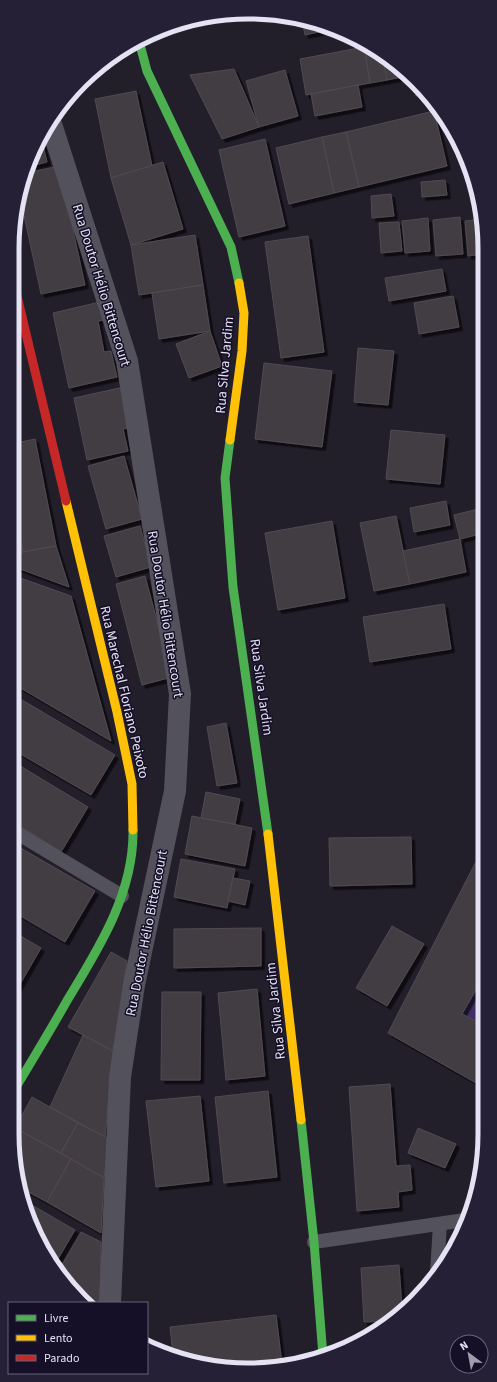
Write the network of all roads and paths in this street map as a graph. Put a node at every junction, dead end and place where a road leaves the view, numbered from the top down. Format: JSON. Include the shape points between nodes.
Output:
{"nodes":[{"id":1,"x":140,"y":47,"type":"edge"},
{"id":2,"x":53,"y":130,"type":"edge"},
{"id":3,"x":19,"y":304,"type":"edge"},
{"id":4,"x":19,"y":834,"type":"edge"},
{"id":5,"x":122,"y":896,"type":"junction"},
{"id":6,"x":19,"y":1082,"type":"edge"},
{"id":7,"x":461,"y":1221,"type":"edge"},
{"id":8,"x":440,"y":1224,"type":"junction"},
{"id":9,"x":314,"y":1242,"type":"junction"},
{"id":10,"x":438,"y":1263,"type":"edge"},
{"id":11,"x":110,"y":1302,"type":"edge"},
{"id":12,"x":323,"y":1351,"type":"edge"}],
"edges":[{"from":1,"to":9,"type":"street","name":"Rua Silva Jardim","via":[[147,71],[231,247],[244,313],[242,351],[226,478],[232,579],[264,799]]},
{"from":2,"to":11,"type":"street","name":"Rua Doutor Hélio Bittencourt","via":[[127,361],[180,694],[175,792],[134,984],[120,1077]]},
{"from":3,"to":5,"type":"street","name":"Rua Marechal Floriano Peixoto","via":[[132,784],[133,844]]},
{"from":4,"to":5,"type":"lane"},
{"from":5,"to":6,"type":"street","name":"Rua Marechal Floriano Peixoto","via":[[102,943]]},
{"from":7,"to":8,"type":"lane"},
{"from":8,"to":9,"type":"lane"},
{"from":8,"to":10,"type":"lane"},
{"from":9,"to":12,"type":"street","name":"Rua Silva Jardim"}]}
